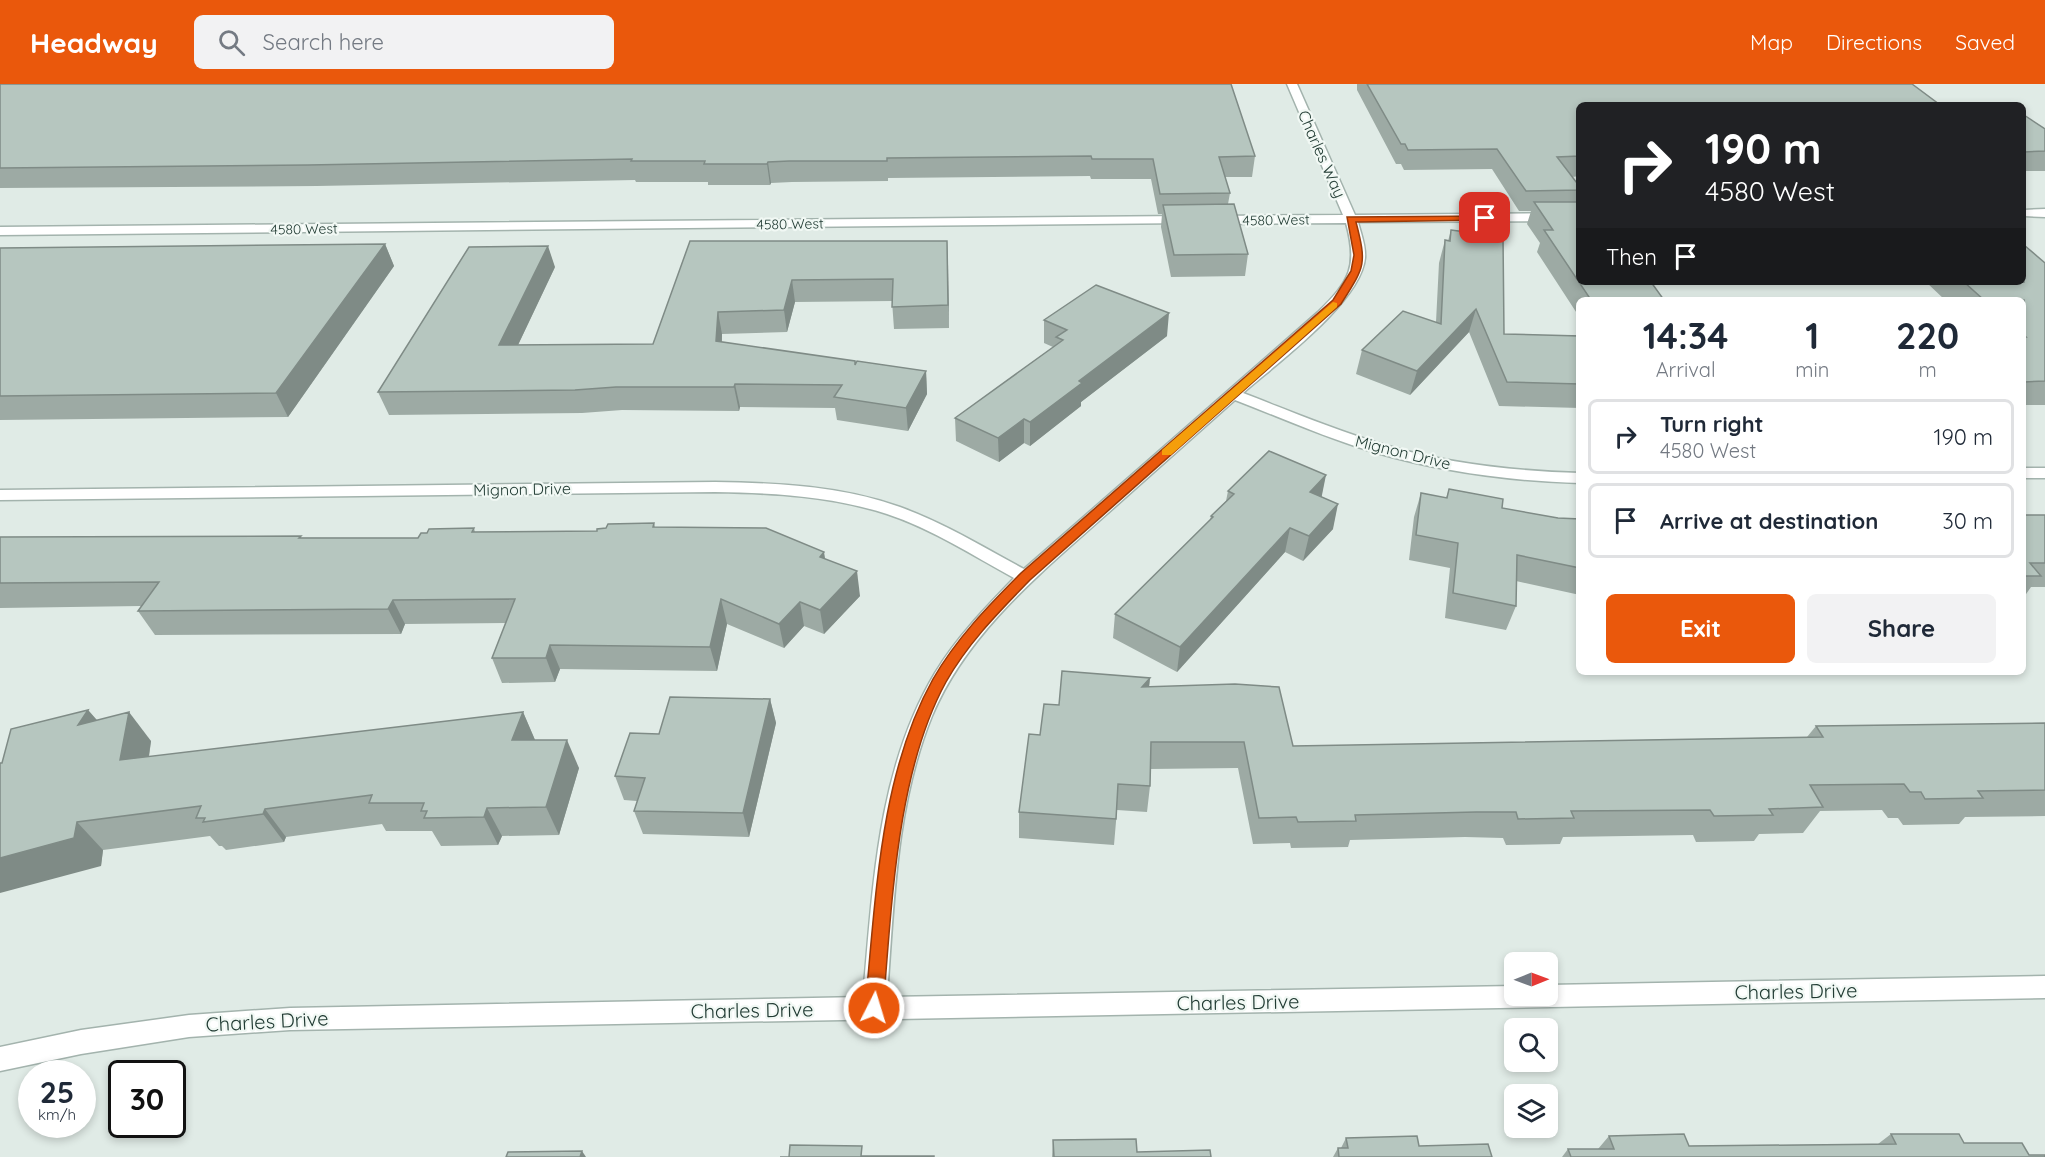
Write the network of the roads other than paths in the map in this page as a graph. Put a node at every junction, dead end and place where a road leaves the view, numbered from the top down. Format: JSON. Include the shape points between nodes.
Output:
{"nodes":[{"id":1,"x":1292,"y":84,"type":"edge"},
{"id":2,"x":2026,"y":213,"type":"edge"},
{"id":3,"x":2045,"y":213,"type":"edge"},
{"id":4,"x":1576,"y":217,"type":"edge"},
{"id":5,"x":1351,"y":219,"type":"junction"},
{"id":6,"x":0,"y":231,"type":"edge"},
{"id":7,"x":1233,"y":394,"type":"junction"},
{"id":8,"x":2026,"y":473,"type":"edge"},
{"id":9,"x":2045,"y":473,"type":"edge"},
{"id":10,"x":1576,"y":478,"type":"edge"},
{"id":11,"x":0,"y":495,"type":"edge"},
{"id":12,"x":1025,"y":577,"type":"junction"},
{"id":13,"x":2045,"y":987,"type":"edge"},
{"id":14,"x":1558,"y":996,"type":"edge"},
{"id":15,"x":1504,"y":997,"type":"edge"},
{"id":16,"x":874,"y":1008,"type":"junction"},
{"id":17,"x":0,"y":1059,"type":"edge"}],
"edges":[{"from":1,"to":5,"type":"street","name":"Charles Way"},
{"from":2,"to":3,"type":"street"},
{"from":4,"to":5,"type":"street","name":"4580 West"},
{"from":5,"to":6,"type":"street","name":"4580 West"},
{"from":5,"to":7,"type":"street","name":"Charles Way","via":[[1359,255],[1348,287],[1323,315]]},
{"from":7,"to":10,"type":"street","name":"Mignon Drive","via":[[1394,452],[1481,470]]},
{"from":7,"to":12,"type":"street","name":"Charles Way"},
{"from":8,"to":9,"type":"street"},
{"from":11,"to":12,"type":"street","name":"Mignon Drive","via":[[782,488],[887,509],[919,521]]},
{"from":12,"to":16,"type":"street","name":"Charles Way","via":[[962,647],[921,721],[893,822]]},
{"from":13,"to":14,"type":"street","name":"Charles Drive"},
{"from":15,"to":16,"type":"street","name":"Charles Drive"},
{"from":16,"to":17,"type":"street","name":"Charles Drive","via":[[290,1019],[189,1026]]}]}
